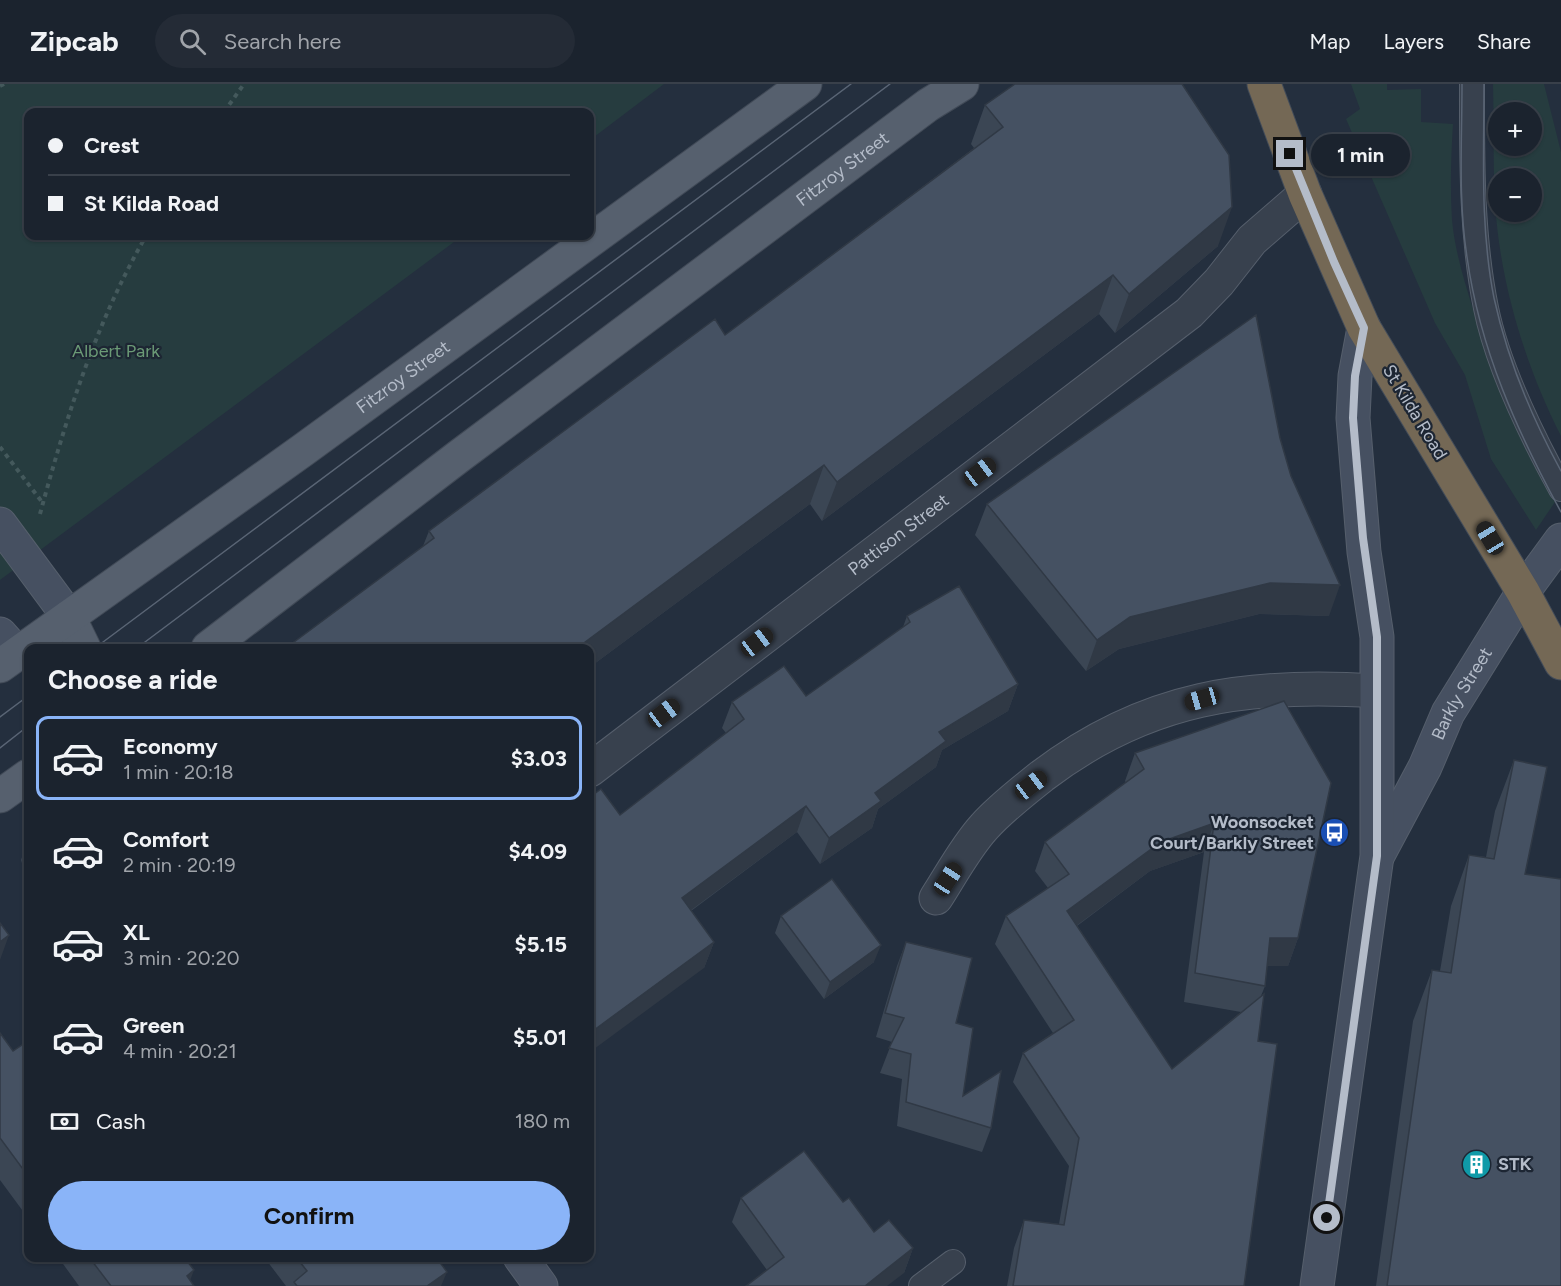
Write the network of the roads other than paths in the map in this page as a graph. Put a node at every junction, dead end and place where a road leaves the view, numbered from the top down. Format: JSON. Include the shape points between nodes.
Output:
{"nodes":[{"id":1,"x":805,"y":84,"type":"edge"},
{"id":2,"x":962,"y":84,"type":"edge"},
{"id":3,"x":1264,"y":84,"type":"edge"},
{"id":4,"x":1472,"y":84,"type":"edge"},
{"id":5,"x":1305,"y":194,"type":"junction"},
{"id":6,"x":594,"y":238,"type":"edge"},
{"id":7,"x":591,"y":240,"type":"edge"},
{"id":8,"x":1364,"y":328,"type":"junction"},
{"id":9,"x":1561,"y":489,"type":"edge"},
{"id":10,"x":0,"y":524,"type":"edge"},
{"id":11,"x":1561,"y":540,"type":"edge"},
{"id":12,"x":1523,"y":592,"type":"junction"},
{"id":13,"x":69,"y":617,"type":"junction"},
{"id":14,"x":27,"y":644,"type":"edge"},
{"id":15,"x":82,"y":644,"type":"edge"},
{"id":16,"x":213,"y":644,"type":"edge"},
{"id":17,"x":24,"y":646,"type":"edge"},
{"id":18,"x":11,"y":654,"type":"edge"},
{"id":19,"x":1561,"y":663,"type":"edge"},
{"id":20,"x":1376,"y":691,"type":"junction"},
{"id":21,"x":594,"y":767,"type":"edge"},
{"id":22,"x":24,"y":779,"type":"edge"},
{"id":23,"x":0,"y":796,"type":"edge"},
{"id":24,"x":1377,"y":856,"type":"junction"},
{"id":25,"x":936,"y":898,"type":"dead end"},
{"id":26,"x":524,"y":1262,"type":"edge"},
{"id":27,"x":953,"y":1262,"type":"dead end"},
{"id":28,"x":541,"y":1286,"type":"edge"},
{"id":29,"x":921,"y":1286,"type":"edge"},
{"id":30,"x":1317,"y":1286,"type":"edge"}],
"edges":[{"from":1,"to":6,"type":"main road","name":"Fitzroy Street"},
{"from":2,"to":16,"type":"main road","name":"Fitzroy Street","via":[[928,105]]},
{"from":3,"to":5,"type":"highway","name":"St Kilda Road"},
{"from":4,"to":9,"type":"lane","via":[[1474,228],[1486,309],[1534,439]]},
{"from":5,"to":8,"type":"highway","name":"St Kilda Road"},
{"from":5,"to":21,"type":"street","name":"Pattison Street","via":[[1252,240],[1190,313]]},
{"from":7,"to":13,"type":"main road","name":"Fitzroy Street"},
{"from":8,"to":12,"type":"highway","name":"St Kilda Road"},
{"from":8,"to":20,"type":"main road","name":"Barkly Street","via":[[1355,376],[1353,418],[1364,552],[1376,628]]},
{"from":10,"to":13,"type":"main road"},
{"from":11,"to":12,"type":"main road","name":"Barkly Street"},
{"from":12,"to":19,"type":"highway","name":"St Kilda Road"},
{"from":12,"to":24,"type":"main road","name":"Barkly Street","via":[[1448,713],[1425,767]]},
{"from":13,"to":14,"type":"main road","name":"Fitzroy Street"},
{"from":13,"to":15,"type":"main road"},
{"from":17,"to":18,"type":"main road","name":"Fitzroy Street"},
{"from":20,"to":24,"type":"main road","name":"Barkly Street"},
{"from":20,"to":25,"type":"street","via":[[1280,690],[1202,699],[1155,712],[1106,733],[1025,789],[984,827]]},
{"from":22,"to":23,"type":"main road"},
{"from":24,"to":30,"type":"main road","name":"Barkly Street"},
{"from":26,"to":28,"type":"main road"},
{"from":27,"to":29,"type":"lane"}]}
